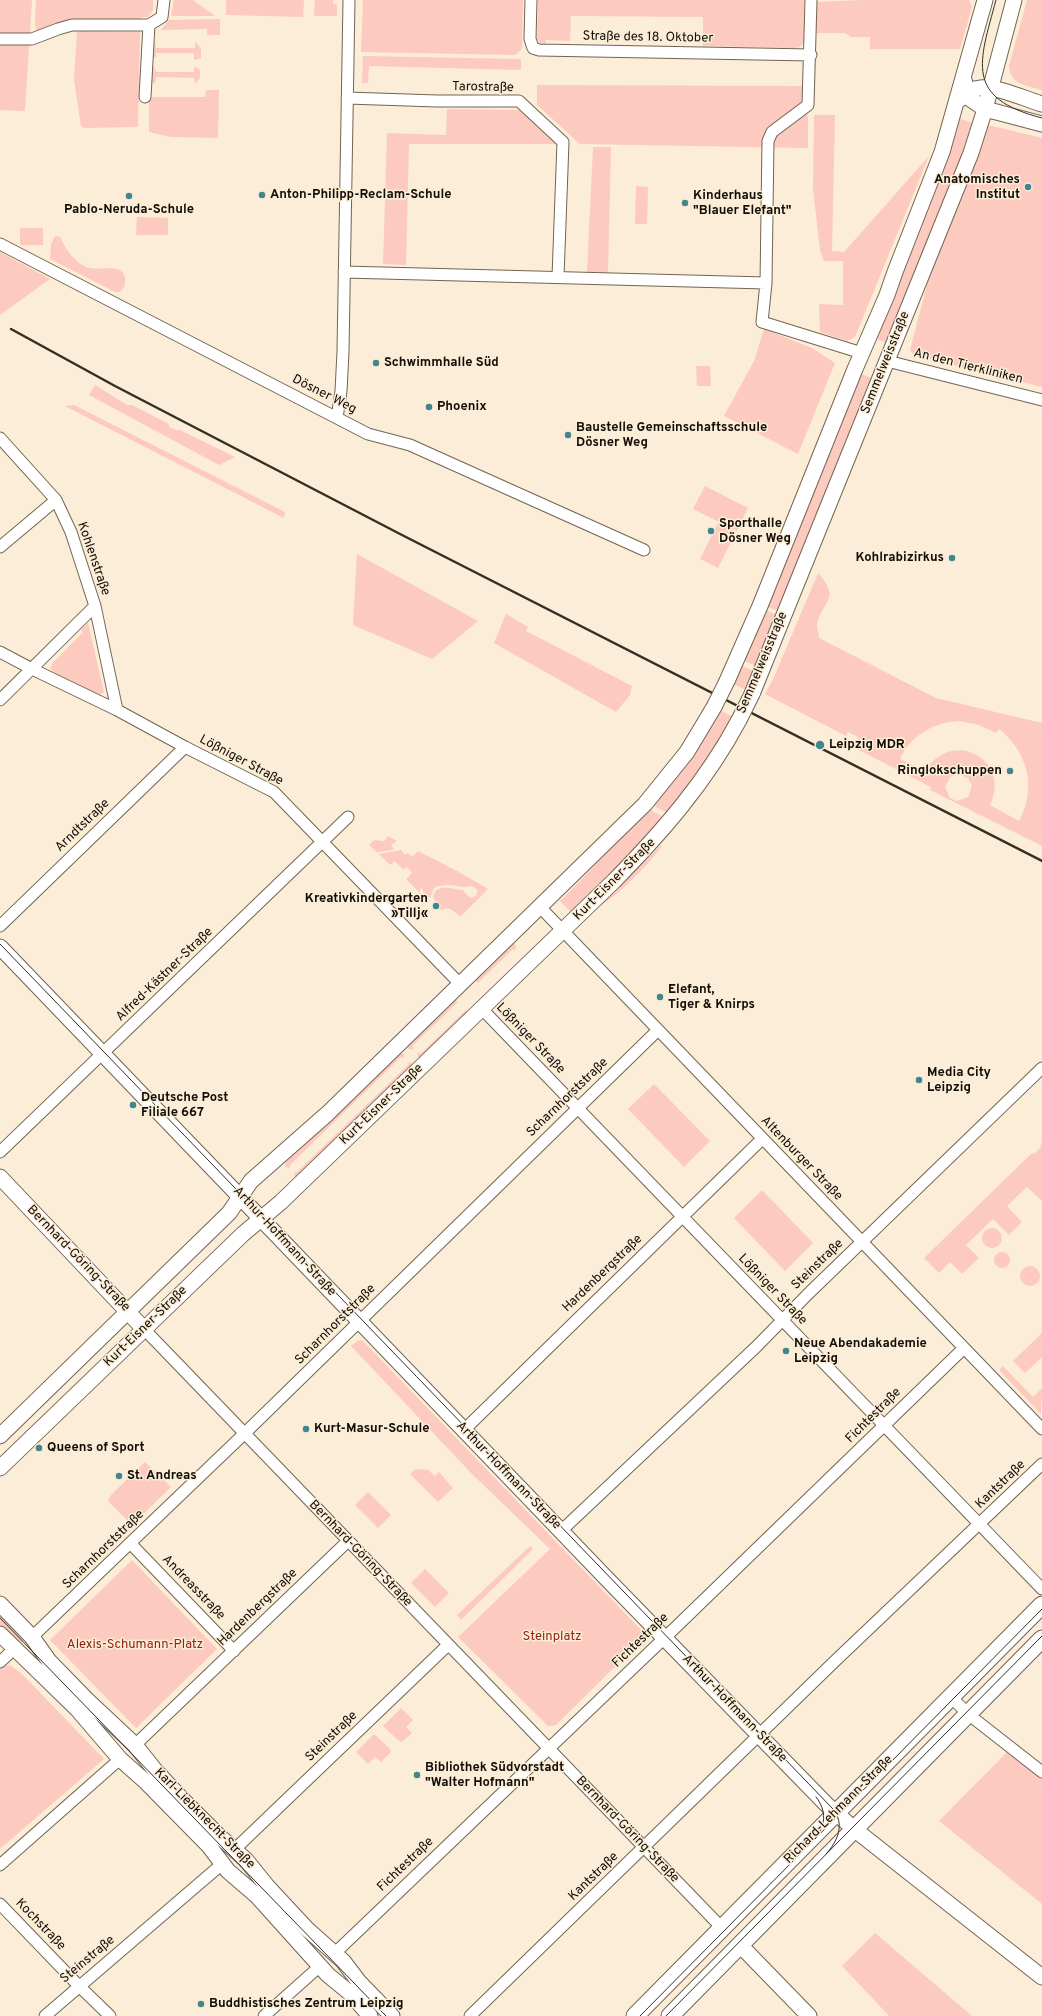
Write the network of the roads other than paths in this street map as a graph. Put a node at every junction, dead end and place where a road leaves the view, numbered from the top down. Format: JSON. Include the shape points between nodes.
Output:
{"nodes":[{"id":1,"x":164,"y":0,"type":"edge"},
{"id":2,"x":349,"y":0,"type":"edge"},
{"id":3,"x":531,"y":0,"type":"edge"},
{"id":4,"x":811,"y":0,"type":"edge"},
{"id":5,"x":985,"y":0,"type":"edge"},
{"id":6,"x":1014,"y":0,"type":"edge"},
{"id":7,"x":149,"y":25,"type":"junction"},
{"id":8,"x":0,"y":39,"type":"edge"},
{"id":9,"x":810,"y":55,"type":"junction"},
{"id":10,"x":991,"y":88,"type":"junction"},
{"id":11,"x":145,"y":97,"type":"dead end"},
{"id":12,"x":962,"y":97,"type":"junction"},
{"id":13,"x":347,"y":98,"type":"junction"},
{"id":14,"x":1042,"y":104,"type":"edge"},
{"id":15,"x":985,"y":109,"type":"junction"},
{"id":16,"x":1042,"y":124,"type":"edge"},
{"id":17,"x":0,"y":244,"type":"edge"},
{"id":18,"x":344,"y":272,"type":"junction"},
{"id":19,"x":558,"y":277,"type":"junction"},
{"id":20,"x":766,"y":283,"type":"junction"},
{"id":21,"x":862,"y":353,"type":"junction"},
{"id":22,"x":887,"y":361,"type":"junction"},
{"id":23,"x":1042,"y":400,"type":"edge"},
{"id":24,"x":337,"y":418,"type":"junction"},
{"id":25,"x":0,"y":438,"type":"edge"},
{"id":26,"x":56,"y":500,"type":"junction"},
{"id":27,"x":0,"y":547,"type":"edge"},
{"id":28,"x":644,"y":550,"type":"dead end"},
{"id":29,"x":95,"y":606,"type":"junction"},
{"id":30,"x":0,"y":652,"type":"edge"},
{"id":31,"x":32,"y":669,"type":"junction"},
{"id":32,"x":0,"y":700,"type":"edge"},
{"id":33,"x":714,"y":707,"type":"joint"},
{"id":34,"x":118,"y":710,"type":"junction"},
{"id":35,"x":739,"y":720,"type":"joint"},
{"id":36,"x":185,"y":747,"type":"junction"},
{"id":37,"x":348,"y":817,"type":"dead end"},
{"id":38,"x":324,"y":842,"type":"junction"},
{"id":39,"x":540,"y":907,"type":"junction"},
{"id":40,"x":0,"y":926,"type":"edge"},
{"id":41,"x":563,"y":931,"type":"junction"},
{"id":42,"x":0,"y":947,"type":"edge"},
{"id":43,"x":461,"y":985,"type":"junction"},
{"id":44,"x":482,"y":1009,"type":"junction"},
{"id":45,"x":658,"y":1030,"type":"junction"},
{"id":46,"x":103,"y":1054,"type":"junction"},
{"id":47,"x":1042,"y":1068,"type":"edge"},
{"id":48,"x":578,"y":1108,"type":"junction"},
{"id":49,"x":762,"y":1139,"type":"junction"},
{"id":50,"x":0,"y":1152,"type":"edge"},
{"id":51,"x":0,"y":1177,"type":"edge"},
{"id":52,"x":240,"y":1196,"type":"junction"},
{"id":53,"x":682,"y":1217,"type":"junction"},
{"id":54,"x":262,"y":1218,"type":"junction"},
{"id":55,"x":862,"y":1242,"type":"junction"},
{"id":56,"x":128,"y":1311,"type":"junction"},
{"id":57,"x":782,"y":1320,"type":"junction"},
{"id":58,"x":359,"y":1322,"type":"junction"},
{"id":59,"x":144,"y":1329,"type":"junction"},
{"id":60,"x":964,"y":1348,"type":"junction"},
{"id":61,"x":884,"y":1426,"type":"junction"},
{"id":62,"x":464,"y":1430,"type":"junction"},
{"id":63,"x":1042,"y":1430,"type":"edge"},
{"id":64,"x":245,"y":1433,"type":"junction"},
{"id":65,"x":0,"y":1436,"type":"edge"},
{"id":66,"x":1042,"y":1464,"type":"edge"},
{"id":67,"x":0,"y":1468,"type":"edge"},
{"id":68,"x":980,"y":1525,"type":"junction"},
{"id":69,"x":561,"y":1531,"type":"junction"},
{"id":70,"x":348,"y":1541,"type":"junction"},
{"id":71,"x":131,"y":1544,"type":"junction"},
{"id":72,"x":1042,"y":1589,"type":"edge"},
{"id":73,"x":0,"y":1604,"type":"edge"},
{"id":74,"x":1042,"y":1605,"type":"edge"},
{"id":75,"x":0,"y":1634,"type":"edge"},
{"id":76,"x":32,"y":1637,"type":"junction"},
{"id":77,"x":665,"y":1637,"type":"junction"},
{"id":78,"x":1042,"y":1639,"type":"edge"},
{"id":79,"x":448,"y":1645,"type":"junction"},
{"id":80,"x":14,"y":1649,"type":"junction"},
{"id":81,"x":234,"y":1651,"type":"junction"},
{"id":82,"x":0,"y":1662,"type":"edge"},
{"id":83,"x":951,"y":1697,"type":"junction"},
{"id":84,"x":968,"y":1714,"type":"junction"},
{"id":85,"x":760,"y":1735,"type":"junction"},
{"id":86,"x":135,"y":1745,"type":"junction"},
{"id":87,"x":549,"y":1748,"type":"junction"},
{"id":88,"x":120,"y":1759,"type":"junction"},
{"id":89,"x":1042,"y":1772,"type":"edge"},
{"id":90,"x":836,"y":1813,"type":"junction"},
{"id":91,"x":854,"y":1829,"type":"junction"},
{"id":92,"x":645,"y":1848,"type":"junction"},
{"id":93,"x":234,"y":1850,"type":"junction"},
{"id":94,"x":222,"y":1864,"type":"junction"},
{"id":95,"x":0,"y":1865,"type":"edge"},
{"id":96,"x":0,"y":1904,"type":"edge"},
{"id":97,"x":722,"y":1928,"type":"junction"},
{"id":98,"x":740,"y":1945,"type":"junction"},
{"id":99,"x":335,"y":1953,"type":"junction"},
{"id":100,"x":320,"y":1966,"type":"junction"},
{"id":101,"x":1042,"y":1977,"type":"edge"},
{"id":102,"x":79,"y":1986,"type":"junction"},
{"id":103,"x":45,"y":2016,"type":"edge"},
{"id":104,"x":110,"y":2016,"type":"edge"},
{"id":105,"x":264,"y":2016,"type":"edge"},
{"id":106,"x":370,"y":2016,"type":"edge"},
{"id":107,"x":392,"y":2016,"type":"edge"},
{"id":108,"x":470,"y":2016,"type":"edge"},
{"id":109,"x":635,"y":2016,"type":"edge"},
{"id":110,"x":670,"y":2016,"type":"edge"},
{"id":111,"x":808,"y":2016,"type":"edge"}],
"edges":[{"from":1,"to":7,"type":"street","via":[[162,17]]},
{"from":2,"to":13,"type":"street"},
{"from":3,"to":9,"type":"street","name":"Straße des 18. Oktober","via":[[530,39],[533,48],[539,50]]},
{"from":4,"to":9,"type":"street","name":"Semmelweisstraße"},
{"from":5,"to":12,"type":"main road","via":[[965,75]]},
{"from":6,"to":10,"type":"main road","name":"Semmelweisstraße"},
{"from":7,"to":8,"type":"street","via":[[72,25],[32,39]]},
{"from":7,"to":11,"type":"street"},
{"from":9,"to":20,"type":"street","name":"Semmelweisstraße","via":[[808,104],[772,132],[768,141]]},
{"from":10,"to":12,"type":"main road","via":[[979,88]]},
{"from":10,"to":14,"type":"main road"},
{"from":10,"to":15,"type":"main road","name":"Semmelweisstraße"},
{"from":12,"to":15,"type":"main road","via":[[969,98]]},
{"from":12,"to":21,"type":"main road","name":"Semmelweisstraße","via":[[887,295]]},
{"from":13,"to":18,"type":"street"},
{"from":13,"to":19,"type":"street","name":"Tarostraße","via":[[519,101],[562,142]]},
{"from":15,"to":16,"type":"main road"},
{"from":15,"to":22,"type":"main road","name":"Semmelweisstraße","via":[[971,153]]},
{"from":17,"to":24,"type":"street","name":"Dösner Weg"},
{"from":18,"to":19,"type":"street"},
{"from":18,"to":24,"type":"street","via":[[342,384]]},
{"from":19,"to":20,"type":"street"},
{"from":20,"to":21,"type":"street","name":"Semmelweisstraße","via":[[762,322]]},
{"from":21,"to":22,"type":"main road"},
{"from":21,"to":33,"type":"main road","name":"Semmelweisstraße","bridge":true,"via":[[728,681]]},
{"from":22,"to":23,"type":"street","name":"An den Tierkliniken"},
{"from":22,"to":35,"type":"main road","name":"Semmelweisstraße","bridge":true,"via":[[752,694]]},
{"from":24,"to":28,"type":"street","name":"Dösner Weg","via":[[368,434],[410,445]]},
{"from":25,"to":26,"type":"street","name":"Kohlenstraße"},
{"from":26,"to":27,"type":"street"},
{"from":26,"to":29,"type":"street","name":"Kohlenstraße","via":[[71,532]]},
{"from":29,"to":31,"type":"street"},
{"from":29,"to":34,"type":"street","name":"Kohlenstraße"},
{"from":30,"to":31,"type":"street","name":"Lößniger Straße"},
{"from":31,"to":32,"type":"street"},
{"from":31,"to":34,"type":"street","name":"Lößniger Straße"},
{"from":33,"to":39,"type":"main road","name":"Kurt-Eisner-Straße","via":[[687,752],[656,792]]},
{"from":34,"to":36,"type":"street","name":"Lößniger Straße"},
{"from":35,"to":41,"type":"main road","name":"Kurt-Eisner-Straße","via":[[706,775],[673,819]]},
{"from":36,"to":38,"type":"street","name":"Lößniger Straße","via":[[274,792]]},
{"from":36,"to":40,"type":"street","name":"Arndtstraße"},
{"from":37,"to":38,"type":"street","name":"Alfred-Kästner-Straße"},
{"from":38,"to":43,"type":"street","name":"Lößniger Straße"},
{"from":38,"to":46,"type":"street","name":"Alfred-Kästner-Straße"},
{"from":39,"to":41,"type":"street","name":"Altenburger Straße"},
{"from":39,"to":43,"type":"main road","name":"Kurt-Eisner-Straße"},
{"from":41,"to":44,"type":"main road","name":"Kurt-Eisner-Straße"},
{"from":41,"to":45,"type":"street","name":"Altenburger Straße"},
{"from":42,"to":46,"type":"main road","name":"Arthur-Hoffmann-Straße"},
{"from":43,"to":52,"type":"main road","name":"Kurt-Eisner-Straße","via":[[327,1114],[251,1181]]},
{"from":44,"to":48,"type":"street","name":"Lößniger Straße"},
{"from":44,"to":54,"type":"main road","name":"Kurt-Eisner-Straße"},
{"from":45,"to":48,"type":"street","name":"Scharnhorststraße"},
{"from":45,"to":49,"type":"street","name":"Altenburger Straße"},
{"from":46,"to":50,"type":"street","name":"Alfred-Kästner-Straße"},
{"from":46,"to":52,"type":"main road","name":"Arthur-Hoffmann-Straße"},
{"from":47,"to":55,"type":"street","name":"Steinstraße"},
{"from":48,"to":53,"type":"street","name":"Lößniger Straße"},
{"from":48,"to":58,"type":"street","name":"Scharnhorststraße"},
{"from":49,"to":53,"type":"street","name":"Hardenbergstraße"},
{"from":49,"to":55,"type":"street","name":"Altenburger Straße"},
{"from":51,"to":56,"type":"main road","name":"Bernhard-Göring-Straße"},
{"from":52,"to":54,"type":"main road","name":"Arthur-Hoffmann-Straße"},
{"from":52,"to":56,"type":"main road","name":"Kurt-Eisner-Straße","via":[[229,1213]]},
{"from":53,"to":57,"type":"street","name":"Lößniger Straße"},
{"from":53,"to":62,"type":"street","name":"Hardenbergstraße"},
{"from":54,"to":58,"type":"main road","name":"Arthur-Hoffmann-Straße"},
{"from":54,"to":59,"type":"main road","name":"Kurt-Eisner-Straße"},
{"from":55,"to":57,"type":"street","name":"Steinstraße"},
{"from":55,"to":60,"type":"street","name":"Altenburger Straße"},
{"from":56,"to":59,"type":"main road","name":"Bernhard-Göring-Straße"},
{"from":56,"to":65,"type":"main road","name":"Kurt-Eisner-Straße"},
{"from":57,"to":61,"type":"street","name":"Lößniger Straße"},
{"from":57,"to":69,"type":"street","name":"Steinstraße"},
{"from":58,"to":62,"type":"main road","name":"Arthur-Hoffmann-Straße"},
{"from":58,"to":64,"type":"street","name":"Scharnhorststraße"},
{"from":59,"to":64,"type":"street","name":"Bernhard-Göring-Straße"},
{"from":59,"to":67,"type":"main road","name":"Kurt-Eisner-Straße"},
{"from":60,"to":61,"type":"street","name":"Fichtestraße"},
{"from":60,"to":63,"type":"street","name":"Altenburger Straße"},
{"from":61,"to":68,"type":"street","name":"Lößniger Straße"},
{"from":61,"to":77,"type":"street","name":"Fichtestraße"},
{"from":62,"to":69,"type":"main road","name":"Arthur-Hoffmann-Straße"},
{"from":64,"to":70,"type":"street","name":"Bernhard-Göring-Straße"},
{"from":64,"to":71,"type":"street","name":"Scharnhorststraße"},
{"from":66,"to":68,"type":"street","name":"Kantstraße"},
{"from":68,"to":72,"type":"street","name":"Lößniger Straße"},
{"from":68,"to":85,"type":"street","name":"Kantstraße"},
{"from":69,"to":77,"type":"main road","name":"Arthur-Hoffmann-Straße"},
{"from":70,"to":79,"type":"street","name":"Bernhard-Göring-Straße"},
{"from":70,"to":81,"type":"street","name":"Hardenbergstraße"},
{"from":71,"to":76,"type":"street","name":"Scharnhorststraße"},
{"from":71,"to":81,"type":"street","name":"Andreasstraße"},
{"from":73,"to":76,"type":"main road","name":"Karl-Liebknecht-Straße"},
{"from":74,"to":83,"type":"main road","name":"Richard-Lehmann-Straße"},
{"from":75,"to":80,"type":"main road","name":"Karl-Liebknecht-Straße"},
{"from":76,"to":86,"type":"main road","name":"Karl-Liebknecht-Straße","via":[[49,1661]]},
{"from":77,"to":85,"type":"main road","name":"Arthur-Hoffmann-Straße"},
{"from":77,"to":87,"type":"street","name":"Fichtestraße"},
{"from":78,"to":84,"type":"main road","name":"Richard-Lehmann-Straße"},
{"from":79,"to":87,"type":"street","name":"Bernhard-Göring-Straße"},
{"from":79,"to":93,"type":"street","name":"Steinstraße"},
{"from":80,"to":82,"type":"street"},
{"from":80,"to":88,"type":"main road","name":"Karl-Liebknecht-Straße","via":[[94,1727]]},
{"from":81,"to":86,"type":"street","name":"Hardenbergstraße"},
{"from":83,"to":84,"type":"street"},
{"from":83,"to":90,"type":"main road","name":"Richard-Lehmann-Straße"},
{"from":84,"to":89,"type":"street"},
{"from":84,"to":91,"type":"main road","name":"Richard-Lehmann-Straße"},
{"from":85,"to":90,"type":"main road","name":"Arthur-Hoffmann-Straße"},
{"from":85,"to":92,"type":"street","name":"Kantstraße"},
{"from":86,"to":93,"type":"main road","name":"Karl-Liebknecht-Straße","via":[[167,1783]]},
{"from":87,"to":92,"type":"street","name":"Bernhard-Göring-Straße"},
{"from":87,"to":99,"type":"street","name":"Fichtestraße"},
{"from":88,"to":94,"type":"main road","name":"Karl-Liebknecht-Straße","via":[[209,1846]]},
{"from":88,"to":95,"type":"street"},
{"from":90,"to":91,"type":"main road","name":"Arthur-Hoffmann-Straße"},
{"from":90,"to":97,"type":"main road","name":"Richard-Lehmann-Straße"},
{"from":91,"to":98,"type":"main road","name":"Richard-Lehmann-Straße"},
{"from":91,"to":101,"type":"main road","name":"Arthur-Hoffmann-Straße"},
{"from":92,"to":97,"type":"street","name":"Bernhard-Göring-Straße"},
{"from":92,"to":108,"type":"street","name":"Kantstraße"},
{"from":93,"to":99,"type":"main road","name":"Karl-Liebknecht-Straße","via":[[246,1860],[307,1929]]},
{"from":94,"to":100,"type":"main road","name":"Karl-Liebknecht-Straße","via":[[261,1900]]},
{"from":94,"to":102,"type":"street","name":"Steinstraße"},
{"from":96,"to":102,"type":"street","name":"Kochstraße"},
{"from":97,"to":109,"type":"main road","name":"Richard-Lehmann-Straße"},
{"from":98,"to":110,"type":"main road","name":"Richard-Lehmann-Straße"},
{"from":98,"to":111,"type":"main road"},
{"from":99,"to":107,"type":"main road","name":"Karl-Liebknecht-Straße"},
{"from":100,"to":105,"type":"street"},
{"from":100,"to":106,"type":"main road","name":"Karl-Liebknecht-Straße","via":[[350,1993]]},
{"from":102,"to":103,"type":"street","name":"Steinstraße"},
{"from":102,"to":104,"type":"street","name":"Kochstraße"}]}
